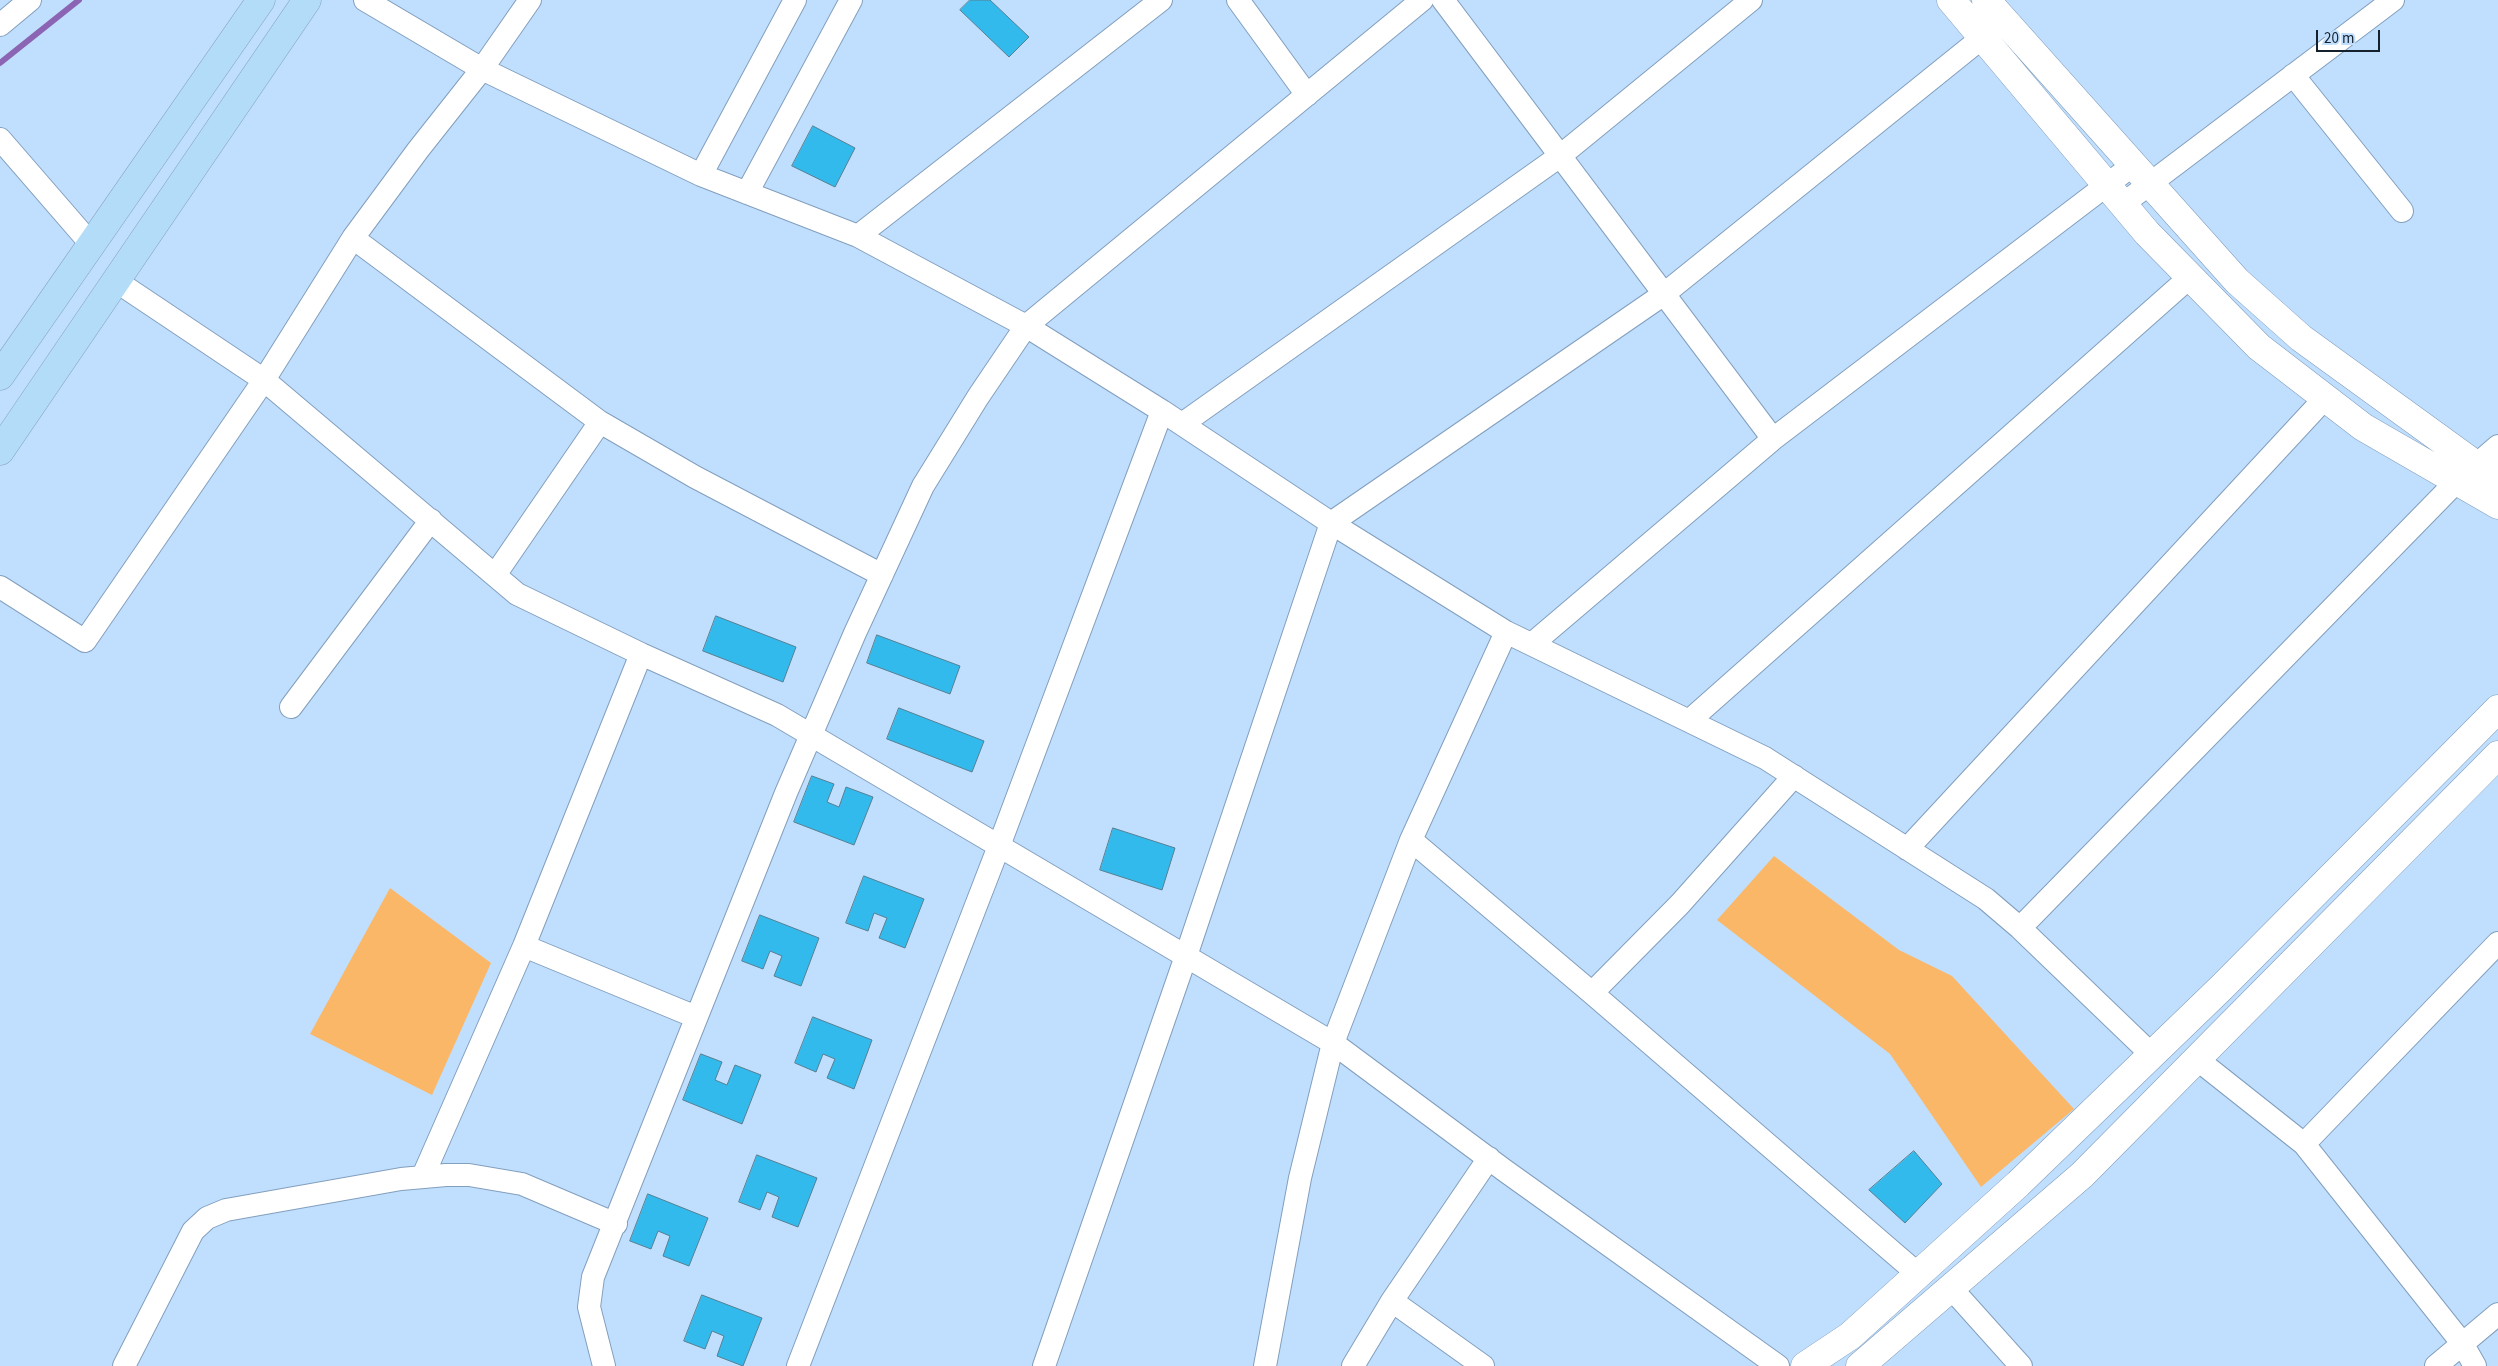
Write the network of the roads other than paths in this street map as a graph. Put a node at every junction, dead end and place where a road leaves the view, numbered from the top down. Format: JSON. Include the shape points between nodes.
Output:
{"nodes":[{"id":1,"x":30,"y":0,"type":"edge"},
{"id":2,"x":261,"y":0,"type":"edge"},
{"id":3,"x":307,"y":0,"type":"edge"},
{"id":4,"x":365,"y":0,"type":"edge"},
{"id":5,"x":530,"y":0,"type":"edge"},
{"id":6,"x":795,"y":0,"type":"edge"},
{"id":7,"x":851,"y":0,"type":"edge"},
{"id":8,"x":1161,"y":0,"type":"edge"},
{"id":9,"x":1238,"y":0,"type":"edge"},
{"id":10,"x":1422,"y":0,"type":"edge"},
{"id":11,"x":1444,"y":0,"type":"edge"},
{"id":12,"x":1750,"y":0,"type":"edge"},
{"id":13,"x":1951,"y":0,"type":"edge"},
{"id":14,"x":1986,"y":0,"type":"edge"},
{"id":15,"x":2393,"y":0,"type":"edge"},
{"id":16,"x":0,"y":24,"type":"edge"},
{"id":17,"x":1983,"y":37,"type":"junction"},
{"id":18,"x":482,"y":70,"type":"junction"},
{"id":19,"x":2293,"y":75,"type":"junction"},
{"id":20,"x":1307,"y":95,"type":"junction"},
{"id":21,"x":0,"y":139,"type":"edge"},
{"id":22,"x":1560,"y":156,"type":"junction"},
{"id":23,"x":2141,"y":174,"type":"junction"},
{"id":24,"x":701,"y":175,"type":"junction"},
{"id":25,"x":747,"y":193,"type":"junction"},
{"id":26,"x":2115,"y":195,"type":"junction"},
{"id":27,"x":2402,"y":211,"type":"dead end"},
{"id":28,"x":858,"y":236,"type":"junction"},
{"id":29,"x":353,"y":238,"type":"junction"},
{"id":30,"x":91,"y":244,"type":"junction"},
{"id":31,"x":2190,"y":277,"type":"junction"},
{"id":32,"x":116,"y":281,"type":"junction"},
{"id":33,"x":1664,"y":294,"type":"junction"},
{"id":34,"x":1026,"y":326,"type":"junction"},
{"id":35,"x":0,"y":376,"type":"edge"},
{"id":36,"x":264,"y":380,"type":"junction"},
{"id":37,"x":2326,"y":397,"type":"junction"},
{"id":38,"x":1162,"y":411,"type":"junction"},
{"id":39,"x":600,"y":422,"type":"junction"},
{"id":40,"x":1182,"y":424,"type":"junction"},
{"id":41,"x":1773,"y":439,"type":"junction"},
{"id":42,"x":2498,"y":446,"type":"edge"},
{"id":43,"x":0,"y":451,"type":"edge"},
{"id":44,"x":2477,"y":474,"type":"edge"},
{"id":45,"x":2498,"y":505,"type":"edge"},
{"id":46,"x":431,"y":520,"type":"junction"},
{"id":47,"x":1330,"y":523,"type":"junction"},
{"id":48,"x":495,"y":575,"type":"junction"},
{"id":49,"x":882,"y":575,"type":"junction"},
{"id":50,"x":0,"y":587,"type":"edge"},
{"id":51,"x":1506,"y":632,"type":"junction"},
{"id":52,"x":1532,"y":644,"type":"junction"},
{"id":53,"x":641,"y":654,"type":"junction"},
{"id":54,"x":291,"y":707,"type":"dead end"},
{"id":55,"x":2498,"y":709,"type":"edge"},
{"id":56,"x":1689,"y":721,"type":"junction"},
{"id":57,"x":811,"y":735,"type":"junction"},
{"id":58,"x":2498,"y":755,"type":"edge"},
{"id":59,"x":1794,"y":776,"type":"junction"},
{"id":60,"x":1411,"y":840,"type":"junction"},
{"id":61,"x":999,"y":846,"type":"junction"},
{"id":62,"x":1907,"y":849,"type":"junction"},
{"id":63,"x":2020,"y":928,"type":"junction"},
{"id":64,"x":2498,"y":942,"type":"edge"},
{"id":65,"x":524,"y":946,"type":"junction"},
{"id":66,"x":1186,"y":956,"type":"junction"},
{"id":67,"x":1592,"y":992,"type":"junction"},
{"id":68,"x":696,"y":1017,"type":"junction"},
{"id":69,"x":1333,"y":1043,"type":"junction"},
{"id":70,"x":2151,"y":1054,"type":"junction"},
{"id":71,"x":2198,"y":1060,"type":"junction"},
{"id":72,"x":2304,"y":1144,"type":"junction"},
{"id":73,"x":1488,"y":1158,"type":"junction"},
{"id":74,"x":423,"y":1176,"type":"junction"},
{"id":75,"x":616,"y":1224,"type":"junction"},
{"id":76,"x":1918,"y":1274,"type":"junction"},
{"id":77,"x":1951,"y":1288,"type":"junction"},
{"id":78,"x":1392,"y":1301,"type":"junction"},
{"id":79,"x":2498,"y":1314,"type":"edge"},
{"id":80,"x":2462,"y":1343,"type":"junction"},
{"id":81,"x":124,"y":1366,"type":"edge"},
{"id":82,"x":604,"y":1366,"type":"edge"},
{"id":83,"x":798,"y":1366,"type":"edge"},
{"id":84,"x":1044,"y":1366,"type":"edge"},
{"id":85,"x":1265,"y":1366,"type":"edge"},
{"id":86,"x":1353,"y":1366,"type":"edge"},
{"id":87,"x":1483,"y":1366,"type":"edge"},
{"id":88,"x":1778,"y":1366,"type":"edge"},
{"id":89,"x":1804,"y":1366,"type":"edge"},
{"id":90,"x":1860,"y":1366,"type":"edge"},
{"id":91,"x":2021,"y":1366,"type":"edge"},
{"id":92,"x":2436,"y":1366,"type":"edge"},
{"id":93,"x":2475,"y":1366,"type":"edge"}],
"edges":[{"from":1,"to":16,"type":"street"},
{"from":2,"to":30,"type":"main road"},
{"from":3,"to":32,"type":"main road"},
{"from":4,"to":18,"type":"street"},
{"from":5,"to":18,"type":"street"},
{"from":6,"to":24,"type":"street"},
{"from":7,"to":25,"type":"street"},
{"from":8,"to":28,"type":"street"},
{"from":9,"to":20,"type":"street"},
{"from":10,"to":20,"type":"street"},
{"from":11,"to":22,"type":"street"},
{"from":12,"to":22,"type":"street"},
{"from":13,"to":17,"type":"street"},
{"from":14,"to":23,"type":"street"},
{"from":15,"to":19,"type":"street"},
{"from":17,"to":26,"type":"street"},
{"from":17,"to":33,"type":"street"},
{"from":18,"to":24,"type":"street"},
{"from":18,"to":29,"type":"street"},
{"from":19,"to":23,"type":"street"},
{"from":19,"to":27,"type":"street"},
{"from":20,"to":34,"type":"street"},
{"from":21,"to":30,"type":"street"},
{"from":22,"to":33,"type":"street"},
{"from":22,"to":40,"type":"street"},
{"from":23,"to":26,"type":"street"},
{"from":23,"to":44,"type":"street","via":[[2237,282],[2301,338]]},
{"from":24,"to":25,"type":"street"},
{"from":25,"to":28,"type":"street"},
{"from":26,"to":31,"type":"street"},
{"from":26,"to":41,"type":"street"},
{"from":28,"to":34,"type":"street"},
{"from":29,"to":36,"type":"street"},
{"from":29,"to":39,"type":"street"},
{"from":30,"to":35,"type":"main road"},
{"from":31,"to":37,"type":"street","via":[[2259,347]]},
{"from":31,"to":56,"type":"street"},
{"from":32,"to":36,"type":"street"},
{"from":32,"to":43,"type":"main road"},
{"from":33,"to":41,"type":"street"},
{"from":33,"to":47,"type":"street"},
{"from":34,"to":38,"type":"street"},
{"from":34,"to":49,"type":"street","via":[[923,486]]},
{"from":36,"to":46,"type":"street"},
{"from":36,"to":50,"type":"street","via":[[85,641]]},
{"from":37,"to":44,"type":"street","via":[[2363,426]]},
{"from":37,"to":62,"type":"street"},
{"from":38,"to":40,"type":"street"},
{"from":38,"to":61,"type":"street"},
{"from":39,"to":48,"type":"street"},
{"from":39,"to":49,"type":"street","via":[[695,477]]},
{"from":40,"to":47,"type":"street"},
{"from":41,"to":52,"type":"street"},
{"from":42,"to":44,"type":"street"},
{"from":44,"to":45,"type":"street"},
{"from":44,"to":63,"type":"street"},
{"from":46,"to":48,"type":"street"},
{"from":46,"to":54,"type":"street"},
{"from":47,"to":51,"type":"street"},
{"from":47,"to":66,"type":"street"},
{"from":48,"to":53,"type":"street","via":[[517,594]]},
{"from":49,"to":57,"type":"street"},
{"from":51,"to":52,"type":"street"},
{"from":51,"to":60,"type":"street"},
{"from":52,"to":56,"type":"street"},
{"from":53,"to":57,"type":"street","via":[[777,715]]},
{"from":53,"to":65,"type":"street"},
{"from":55,"to":70,"type":"street","via":[[2222,987]]},
{"from":56,"to":59,"type":"street","via":[[1766,758]]},
{"from":57,"to":61,"type":"street"},
{"from":57,"to":68,"type":"street"},
{"from":58,"to":71,"type":"street"},
{"from":59,"to":62,"type":"street"},
{"from":59,"to":67,"type":"street","via":[[1680,904]]},
{"from":60,"to":67,"type":"street"},
{"from":60,"to":69,"type":"street"},
{"from":61,"to":66,"type":"street"},
{"from":61,"to":83,"type":"street"},
{"from":62,"to":63,"type":"street","via":[[1986,900]]},
{"from":63,"to":70,"type":"street"},
{"from":64,"to":72,"type":"street"},
{"from":65,"to":68,"type":"street"},
{"from":65,"to":74,"type":"street"},
{"from":66,"to":69,"type":"street"},
{"from":66,"to":84,"type":"street"},
{"from":67,"to":76,"type":"street"},
{"from":68,"to":75,"type":"street"},
{"from":69,"to":73,"type":"street"},
{"from":69,"to":85,"type":"street","via":[[1300,1178]]},
{"from":70,"to":76,"type":"street","via":[[2018,1184]]},
{"from":71,"to":72,"type":"street"},
{"from":71,"to":77,"type":"street","via":[[2082,1175]]},
{"from":72,"to":80,"type":"street"},
{"from":73,"to":78,"type":"street"},
{"from":73,"to":88,"type":"street"},
{"from":74,"to":75,"type":"street","via":[[468,1175],[522,1184]]},
{"from":74,"to":81,"type":"street","via":[[226,1210],[207,1218],[193,1231]]},
{"from":75,"to":82,"type":"street","via":[[593,1277],[589,1307]]},
{"from":76,"to":89,"type":"street","via":[[1850,1336]]},
{"from":77,"to":90,"type":"street"},
{"from":77,"to":91,"type":"street"},
{"from":78,"to":86,"type":"street"},
{"from":78,"to":87,"type":"street"},
{"from":79,"to":80,"type":"street"},
{"from":80,"to":92,"type":"street"},
{"from":80,"to":93,"type":"street"}]}
